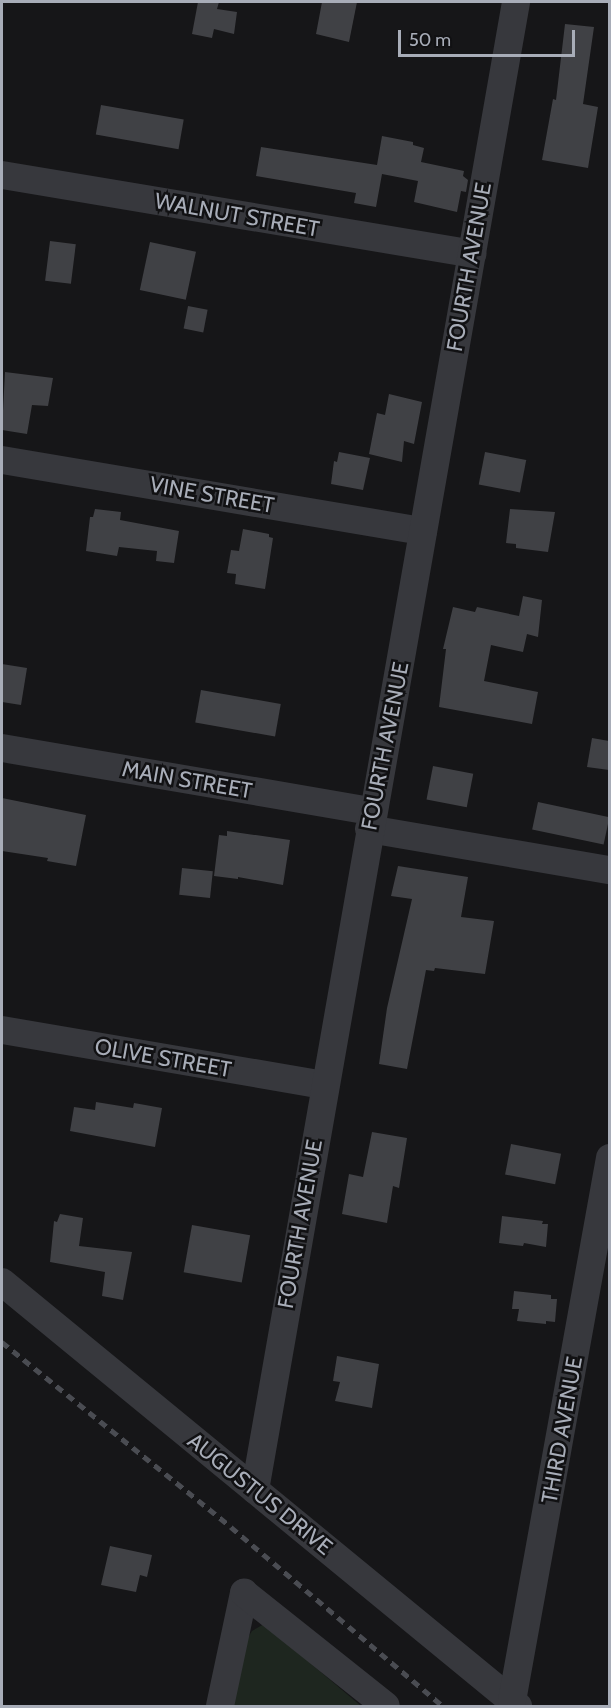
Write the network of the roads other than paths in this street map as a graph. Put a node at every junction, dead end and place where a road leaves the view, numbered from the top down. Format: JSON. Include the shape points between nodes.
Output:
{"nodes":[{"id":1,"x":516,"y":2,"type":"edge"},
{"id":2,"x":2,"y":175,"type":"edge"},
{"id":3,"x":472,"y":254,"type":"junction"},
{"id":4,"x":2,"y":460,"type":"edge"},
{"id":5,"x":423,"y":531,"type":"junction"},
{"id":6,"x":2,"y":748,"type":"edge"},
{"id":7,"x":371,"y":820,"type":"junction"},
{"id":8,"x":609,"y":870,"type":"edge"},
{"id":9,"x":2,"y":1030,"type":"edge"},
{"id":10,"x":324,"y":1085,"type":"junction"},
{"id":11,"x":609,"y":1158,"type":"edge"},
{"id":12,"x":2,"y":1282,"type":"edge"},
{"id":13,"x":255,"y":1490,"type":"junction"},
{"id":14,"x":515,"y":1704,"type":"edge"},
{"id":15,"x":220,"y":1707,"type":"edge"},
{"id":16,"x":386,"y":1707,"type":"edge"}],
"edges":[{"from":1,"to":3,"type":"street","name":"FOURTH AVENUE"},
{"from":2,"to":3,"type":"street","name":"WALNUT STREET"},
{"from":3,"to":5,"type":"street","name":"FOURTH AVENUE"},
{"from":4,"to":5,"type":"street","name":"VINE STREET"},
{"from":5,"to":7,"type":"street","name":"FOURTH AVENUE"},
{"from":6,"to":7,"type":"street","name":"MAIN STREET"},
{"from":7,"to":8,"type":"street","name":"MAIN STREET"},
{"from":7,"to":10,"type":"street","name":"FOURTH AVENUE"},
{"from":9,"to":10,"type":"street","name":"OLIVE STREET"},
{"from":10,"to":13,"type":"street","name":"FOURTH AVENUE"},
{"from":11,"to":14,"type":"street","name":"THIRD AVENUE"},
{"from":12,"to":13,"type":"street","name":"AUGUSTUS DRIVE"},
{"from":13,"to":14,"type":"street","name":"AUGUSTUS DRIVE"},
{"from":15,"to":16,"type":"street","via":[[244,1593]]}]}
